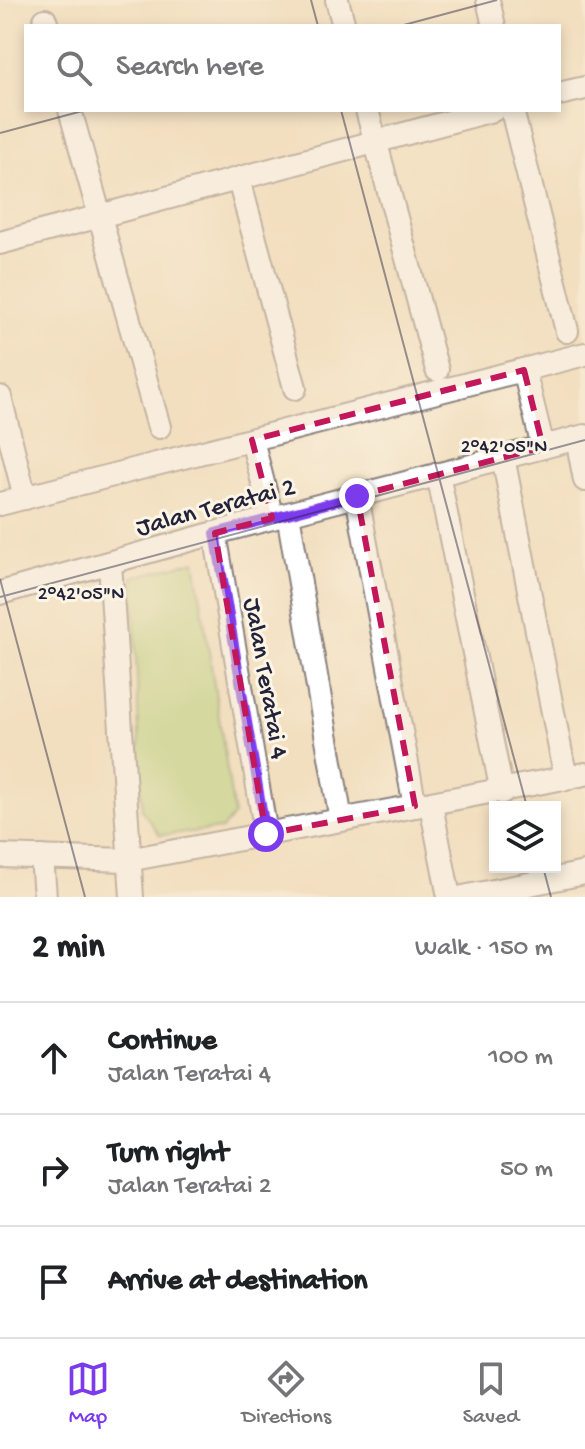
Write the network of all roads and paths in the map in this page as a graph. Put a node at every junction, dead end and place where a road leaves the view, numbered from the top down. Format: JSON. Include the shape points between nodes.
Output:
{"nodes":[{"id":1,"x":337,"y":0,"type":"edge"},
{"id":2,"x":488,"y":0,"type":"edge"},
{"id":3,"x":343,"y":24,"type":"edge"},
{"id":4,"x":494,"y":24,"type":"edge"},
{"id":5,"x":585,"y":88,"type":"edge"},
{"id":6,"x":561,"y":94,"type":"edge"},
{"id":7,"x":71,"y":112,"type":"edge"},
{"id":8,"x":368,"y":112,"type":"edge"},
{"id":9,"x":486,"y":112,"type":"edge"},
{"id":10,"x":512,"y":112,"type":"edge"},
{"id":11,"x":376,"y":143,"type":"junction"},
{"id":12,"x":239,"y":180,"type":"junction"},
{"id":13,"x":99,"y":217,"type":"junction"},
{"id":14,"x":0,"y":243,"type":"edge"},
{"id":15,"x":567,"y":331,"type":"dead end"},
{"id":16,"x":585,"y":354,"type":"edge"},
{"id":17,"x":437,"y":370,"type":"dead end"},
{"id":18,"x":524,"y":370,"type":"junction"},
{"id":19,"x":295,"y":388,"type":"dead end"},
{"id":20,"x":0,"y":397,"type":"edge"},
{"id":21,"x":159,"y":427,"type":"dead end"},
{"id":22,"x":581,"y":437,"type":"edge"},
{"id":23,"x":252,"y":440,"type":"junction"},
{"id":24,"x":543,"y":447,"type":"junction"},
{"id":25,"x":503,"y":457,"type":"junction"},
{"id":26,"x":438,"y":474,"type":"junction"},
{"id":27,"x":585,"y":480,"type":"edge"},
{"id":28,"x":357,"y":496,"type":"junction"},
{"id":29,"x":25,"y":498,"type":"junction"},
{"id":30,"x":0,"y":504,"type":"edge"},
{"id":31,"x":280,"y":516,"type":"junction"},
{"id":32,"x":215,"y":533,"type":"junction"},
{"id":33,"x":110,"y":563,"type":"junction"},
{"id":34,"x":0,"y":593,"type":"edge"},
{"id":35,"x":575,"y":777,"type":"edge"},
{"id":36,"x":502,"y":792,"type":"junction"},
{"id":37,"x":423,"y":806,"type":"junction"},
{"id":38,"x":341,"y":820,"type":"junction"},
{"id":39,"x":266,"y":834,"type":"junction"},
{"id":40,"x":0,"y":856,"type":"edge"},
{"id":41,"x":42,"y":857,"type":"junction"},
{"id":42,"x":128,"y":860,"type":"junction"},
{"id":43,"x":585,"y":873,"type":"edge"},
{"id":44,"x":45,"y":897,"type":"edge"},
{"id":45,"x":132,"y":897,"type":"edge"},
{"id":46,"x":449,"y":897,"type":"edge"},
{"id":47,"x":463,"y":897,"type":"edge"}],
"edges":[{"from":1,"to":3,"type":"street"},
{"from":2,"to":4,"type":"street"},
{"from":5,"to":6,"type":"street"},
{"from":7,"to":13,"type":"street"},
{"from":8,"to":11,"type":"street"},
{"from":9,"to":11,"type":"street"},
{"from":10,"to":15,"type":"street"},
{"from":11,"to":12,"type":"street"},
{"from":11,"to":17,"type":"street"},
{"from":12,"to":13,"type":"street"},
{"from":12,"to":19,"type":"street"},
{"from":13,"to":14,"type":"street"},
{"from":13,"to":21,"type":"street"},
{"from":16,"to":18,"type":"street"},
{"from":18,"to":23,"type":"street"},
{"from":18,"to":24,"type":"street"},
{"from":20,"to":29,"type":"street"},
{"from":22,"to":24,"type":"street","name":"Jalan Teratai 2"},
{"from":22,"to":27,"type":"street"},
{"from":23,"to":29,"type":"street"},
{"from":23,"to":31,"type":"street"},
{"from":24,"to":25,"type":"street","name":"Jalan Teratai 2"},
{"from":25,"to":26,"type":"street","name":"Jalan Teratai 2"},
{"from":25,"to":35,"type":"street"},
{"from":26,"to":28,"type":"street","name":"Jalan Teratai 2"},
{"from":26,"to":36,"type":"street"},
{"from":28,"to":31,"type":"street","name":"Jalan Teratai 2"},
{"from":28,"to":37,"type":"street"},
{"from":29,"to":30,"type":"street"},
{"from":31,"to":32,"type":"street","name":"Jalan Teratai 2"},
{"from":31,"to":38,"type":"street"},
{"from":32,"to":33,"type":"street","name":"Jalan Teratai 2"},
{"from":32,"to":39,"type":"street","name":"Jalan Teratai 4"},
{"from":33,"to":34,"type":"street","name":"Jalan Teratai 2"},
{"from":33,"to":42,"type":"street"},
{"from":35,"to":36,"type":"street"},
{"from":36,"to":37,"type":"street"},
{"from":37,"to":38,"type":"street"},
{"from":37,"to":46,"type":"street"},
{"from":38,"to":39,"type":"street"},
{"from":39,"to":42,"type":"street"},
{"from":40,"to":41,"type":"street"},
{"from":41,"to":42,"type":"street"},
{"from":41,"to":44,"type":"street"},
{"from":42,"to":45,"type":"street"},
{"from":43,"to":47,"type":"street"}]}
